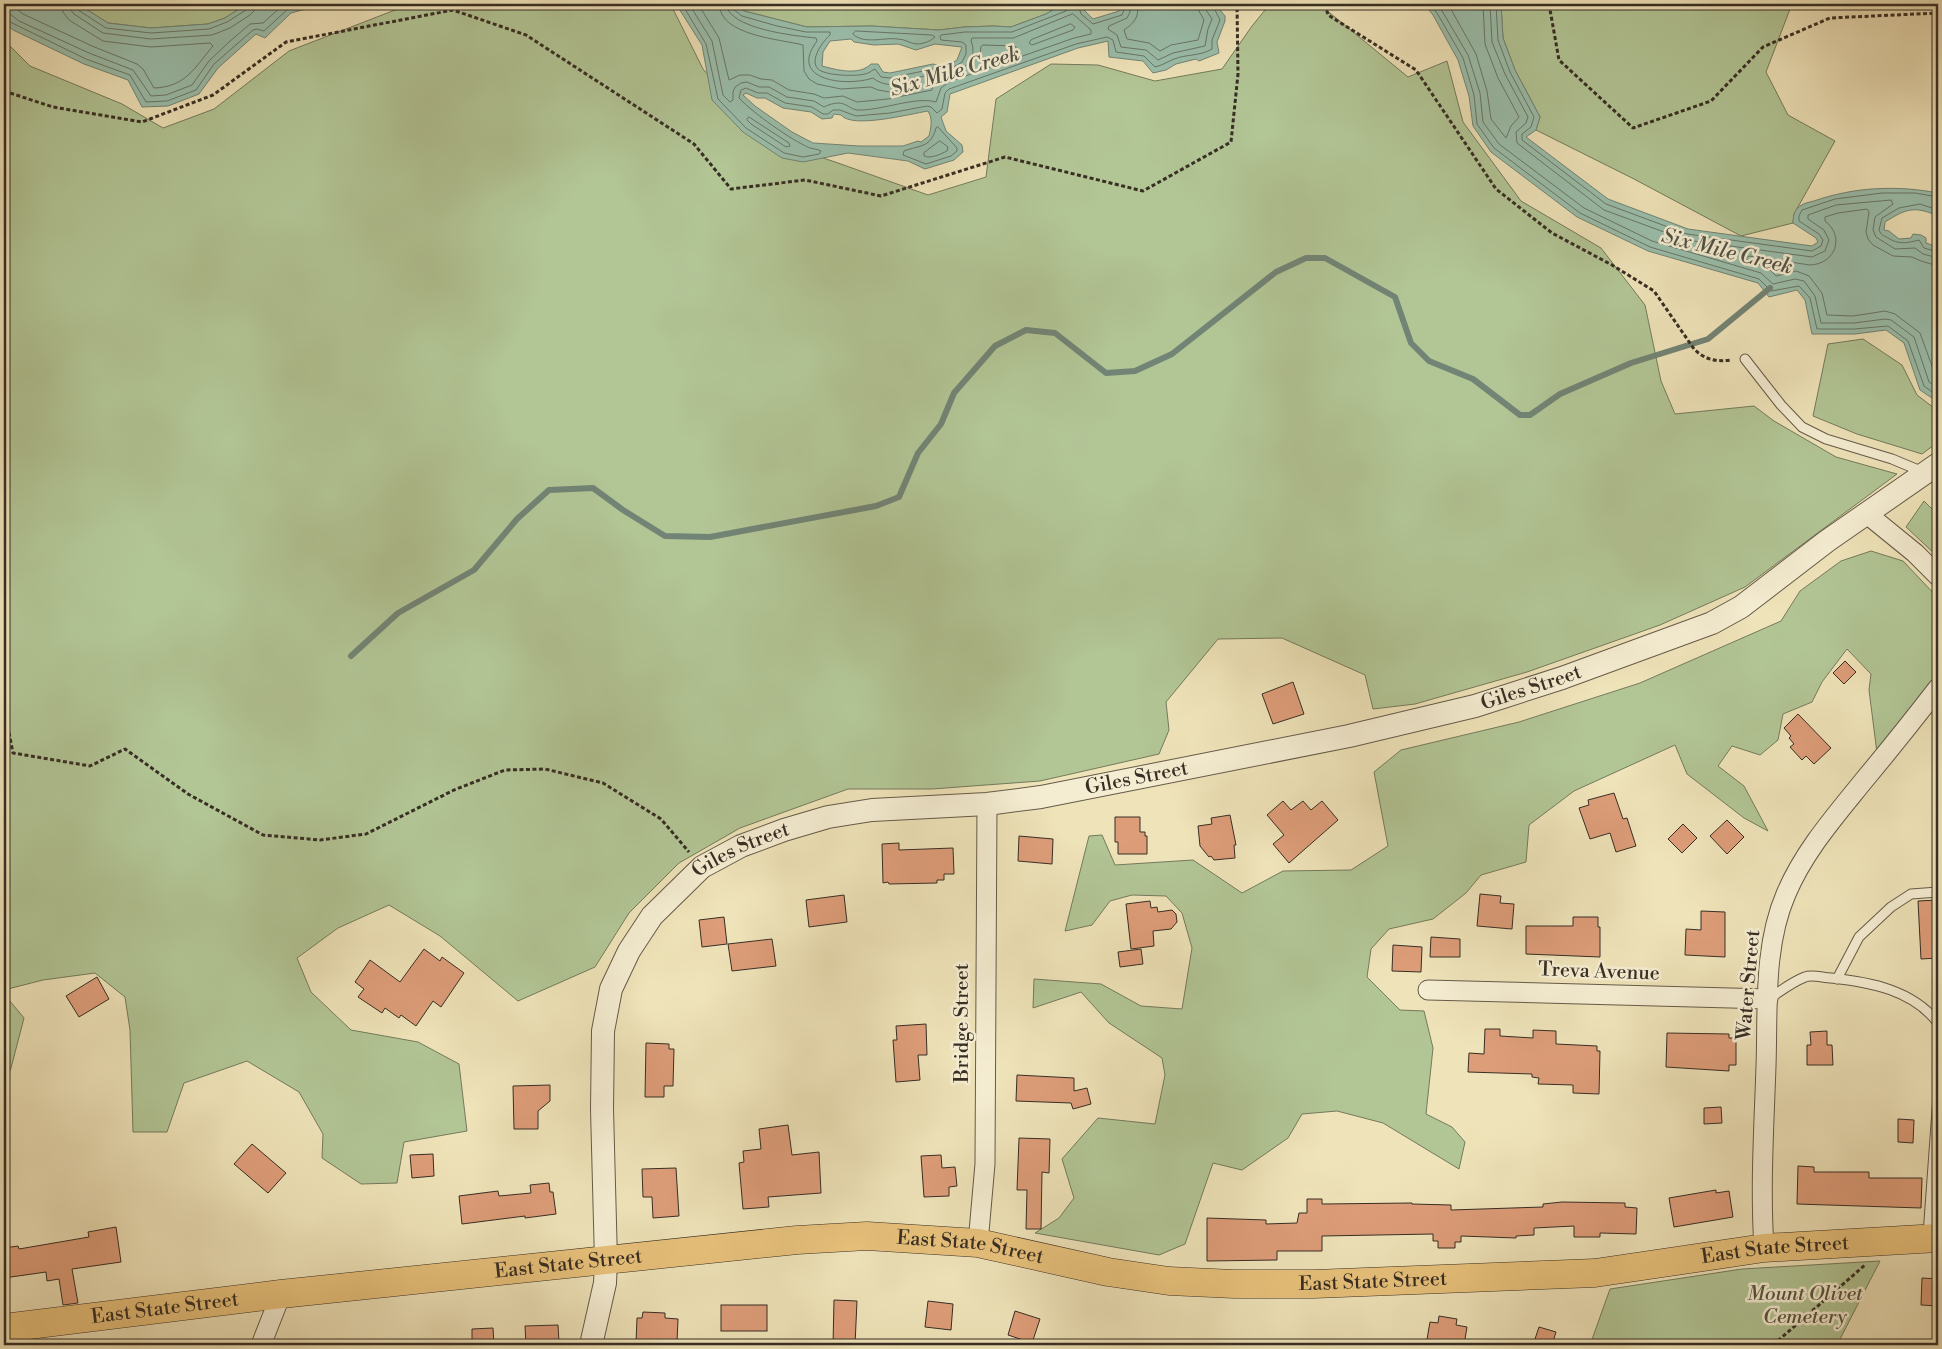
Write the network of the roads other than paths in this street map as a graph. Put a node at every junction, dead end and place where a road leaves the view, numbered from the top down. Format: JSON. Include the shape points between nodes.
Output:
{"nodes":[{"id":1,"x":1745,"y":359,"type":"road end"},
{"id":2,"x":1932,"y":469,"type":"edge"},
{"id":3,"x":1867,"y":514,"type":"junction"},
{"id":4,"x":1938,"y":576,"type":"edge"},
{"id":5,"x":1938,"y":688,"type":"edge"},
{"id":6,"x":987,"y":804,"type":"junction"},
{"id":7,"x":1938,"y":892,"type":"edge"},
{"id":8,"x":1837,"y":979,"type":"junction"},
{"id":9,"x":1428,"y":990,"type":"dead end"},
{"id":10,"x":1768,"y":1000,"type":"junction"},
{"id":11,"x":1938,"y":1023,"type":"edge"},
{"id":12,"x":1938,"y":1096,"type":"edge"},
{"id":13,"x":1933,"y":1238,"type":"edge"},
{"id":14,"x":978,"y":1243,"type":"junction"},
{"id":15,"x":1764,"y":1248,"type":"junction"},
{"id":16,"x":606,"y":1261,"type":"junction"},
{"id":17,"x":281,"y":1294,"type":"junction"},
{"id":18,"x":4,"y":1328,"type":"edge"},
{"id":19,"x":261,"y":1345,"type":"edge"},
{"id":20,"x":592,"y":1345,"type":"edge"}],
"edges":[{"from":1,"to":2,"type":"lane","via":[[1802,427],[1826,439]]},
{"from":2,"to":3,"type":"street","name":"Giles Street"},
{"from":3,"to":4,"type":"street"},
{"from":3,"to":6,"type":"street","name":"Giles Street","via":[[1741,607],[1712,623],[1476,706],[1349,736],[1041,797]]},
{"from":5,"to":10,"type":"street","name":"Water Street","via":[[1828,824],[1786,893],[1778,915],[1770,960]]},
{"from":6,"to":14,"type":"street","name":"Bridge Street","via":[[985,1164]]},
{"from":6,"to":16,"type":"street","name":"Giles Street","via":[[872,810],[828,817],[784,830],[742,846],[702,867],[652,916],[629,950],[612,989],[603,1031]]},
{"from":7,"to":8,"type":"lane","via":[[1911,894],[1891,906],[1858,938]]},
{"from":8,"to":10,"type":"lane","via":[[1806,976]]},
{"from":8,"to":11,"type":"lane","via":[[1859,981],[1904,994]]},
{"from":9,"to":10,"type":"street","name":"Treva Avenue"},
{"from":10,"to":15,"type":"street","name":"Water Street","via":[[1762,1194]]},
{"from":12,"to":13,"type":"lane"},
{"from":13,"to":15,"type":"highway","name":"East State Street"},
{"from":14,"to":15,"type":"highway","name":"East State Street","via":[[1108,1272],[1169,1281],[1234,1284],[1596,1274]]},
{"from":14,"to":16,"type":"highway","name":"East State Street","via":[[867,1236],[797,1240]]},
{"from":16,"to":17,"type":"highway","name":"East State Street"},
{"from":16,"to":20,"type":"street","name":"Giles Street","via":[[605,1283]]},
{"from":17,"to":18,"type":"highway","name":"East State Street"},
{"from":17,"to":19,"type":"street"}]}
